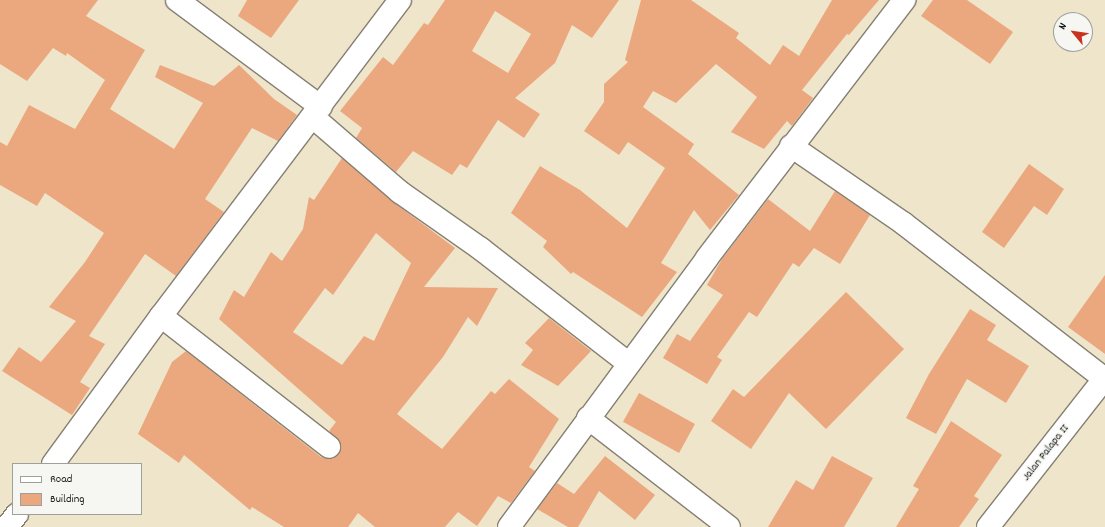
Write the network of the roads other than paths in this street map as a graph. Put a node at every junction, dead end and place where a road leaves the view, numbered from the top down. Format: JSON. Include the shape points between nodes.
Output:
{"nodes":[{"id":1,"x":177,"y":0,"type":"edge"},
{"id":2,"x":400,"y":0,"type":"edge"},
{"id":3,"x":904,"y":0,"type":"edge"},
{"id":4,"x":317,"y":112,"type":"junction"},
{"id":5,"x":791,"y":146,"type":"junction"},
{"id":6,"x":161,"y":316,"type":"junction"},
{"id":7,"x":629,"y":364,"type":"junction"},
{"id":8,"x":1105,"y":379,"type":"edge"},
{"id":9,"x":588,"y":418,"type":"junction"},
{"id":10,"x":329,"y":447,"type":"dead end"},
{"id":11,"x":54,"y":463,"type":"edge"},
{"id":12,"x":16,"y":515,"type":"edge"},
{"id":13,"x":7,"y":527,"type":"edge"},
{"id":14,"x":509,"y":527,"type":"edge"},
{"id":15,"x":729,"y":527,"type":"edge"},
{"id":16,"x":988,"y":527,"type":"edge"}],
"edges":[{"from":1,"to":4,"type":"street"},
{"from":2,"to":4,"type":"street"},
{"from":3,"to":5,"type":"street"},
{"from":4,"to":6,"type":"street"},
{"from":4,"to":7,"type":"street","via":[[400,192],[481,249]]},
{"from":5,"to":7,"type":"street"},
{"from":5,"to":8,"type":"street","via":[[902,223]]},
{"from":6,"to":10,"type":"street"},
{"from":6,"to":11,"type":"street"},
{"from":7,"to":9,"type":"street"},
{"from":8,"to":16,"type":"street","name":"Jalan Palapa II"},
{"from":9,"to":14,"type":"street"},
{"from":9,"to":15,"type":"street"},
{"from":12,"to":13,"type":"street"}]}
